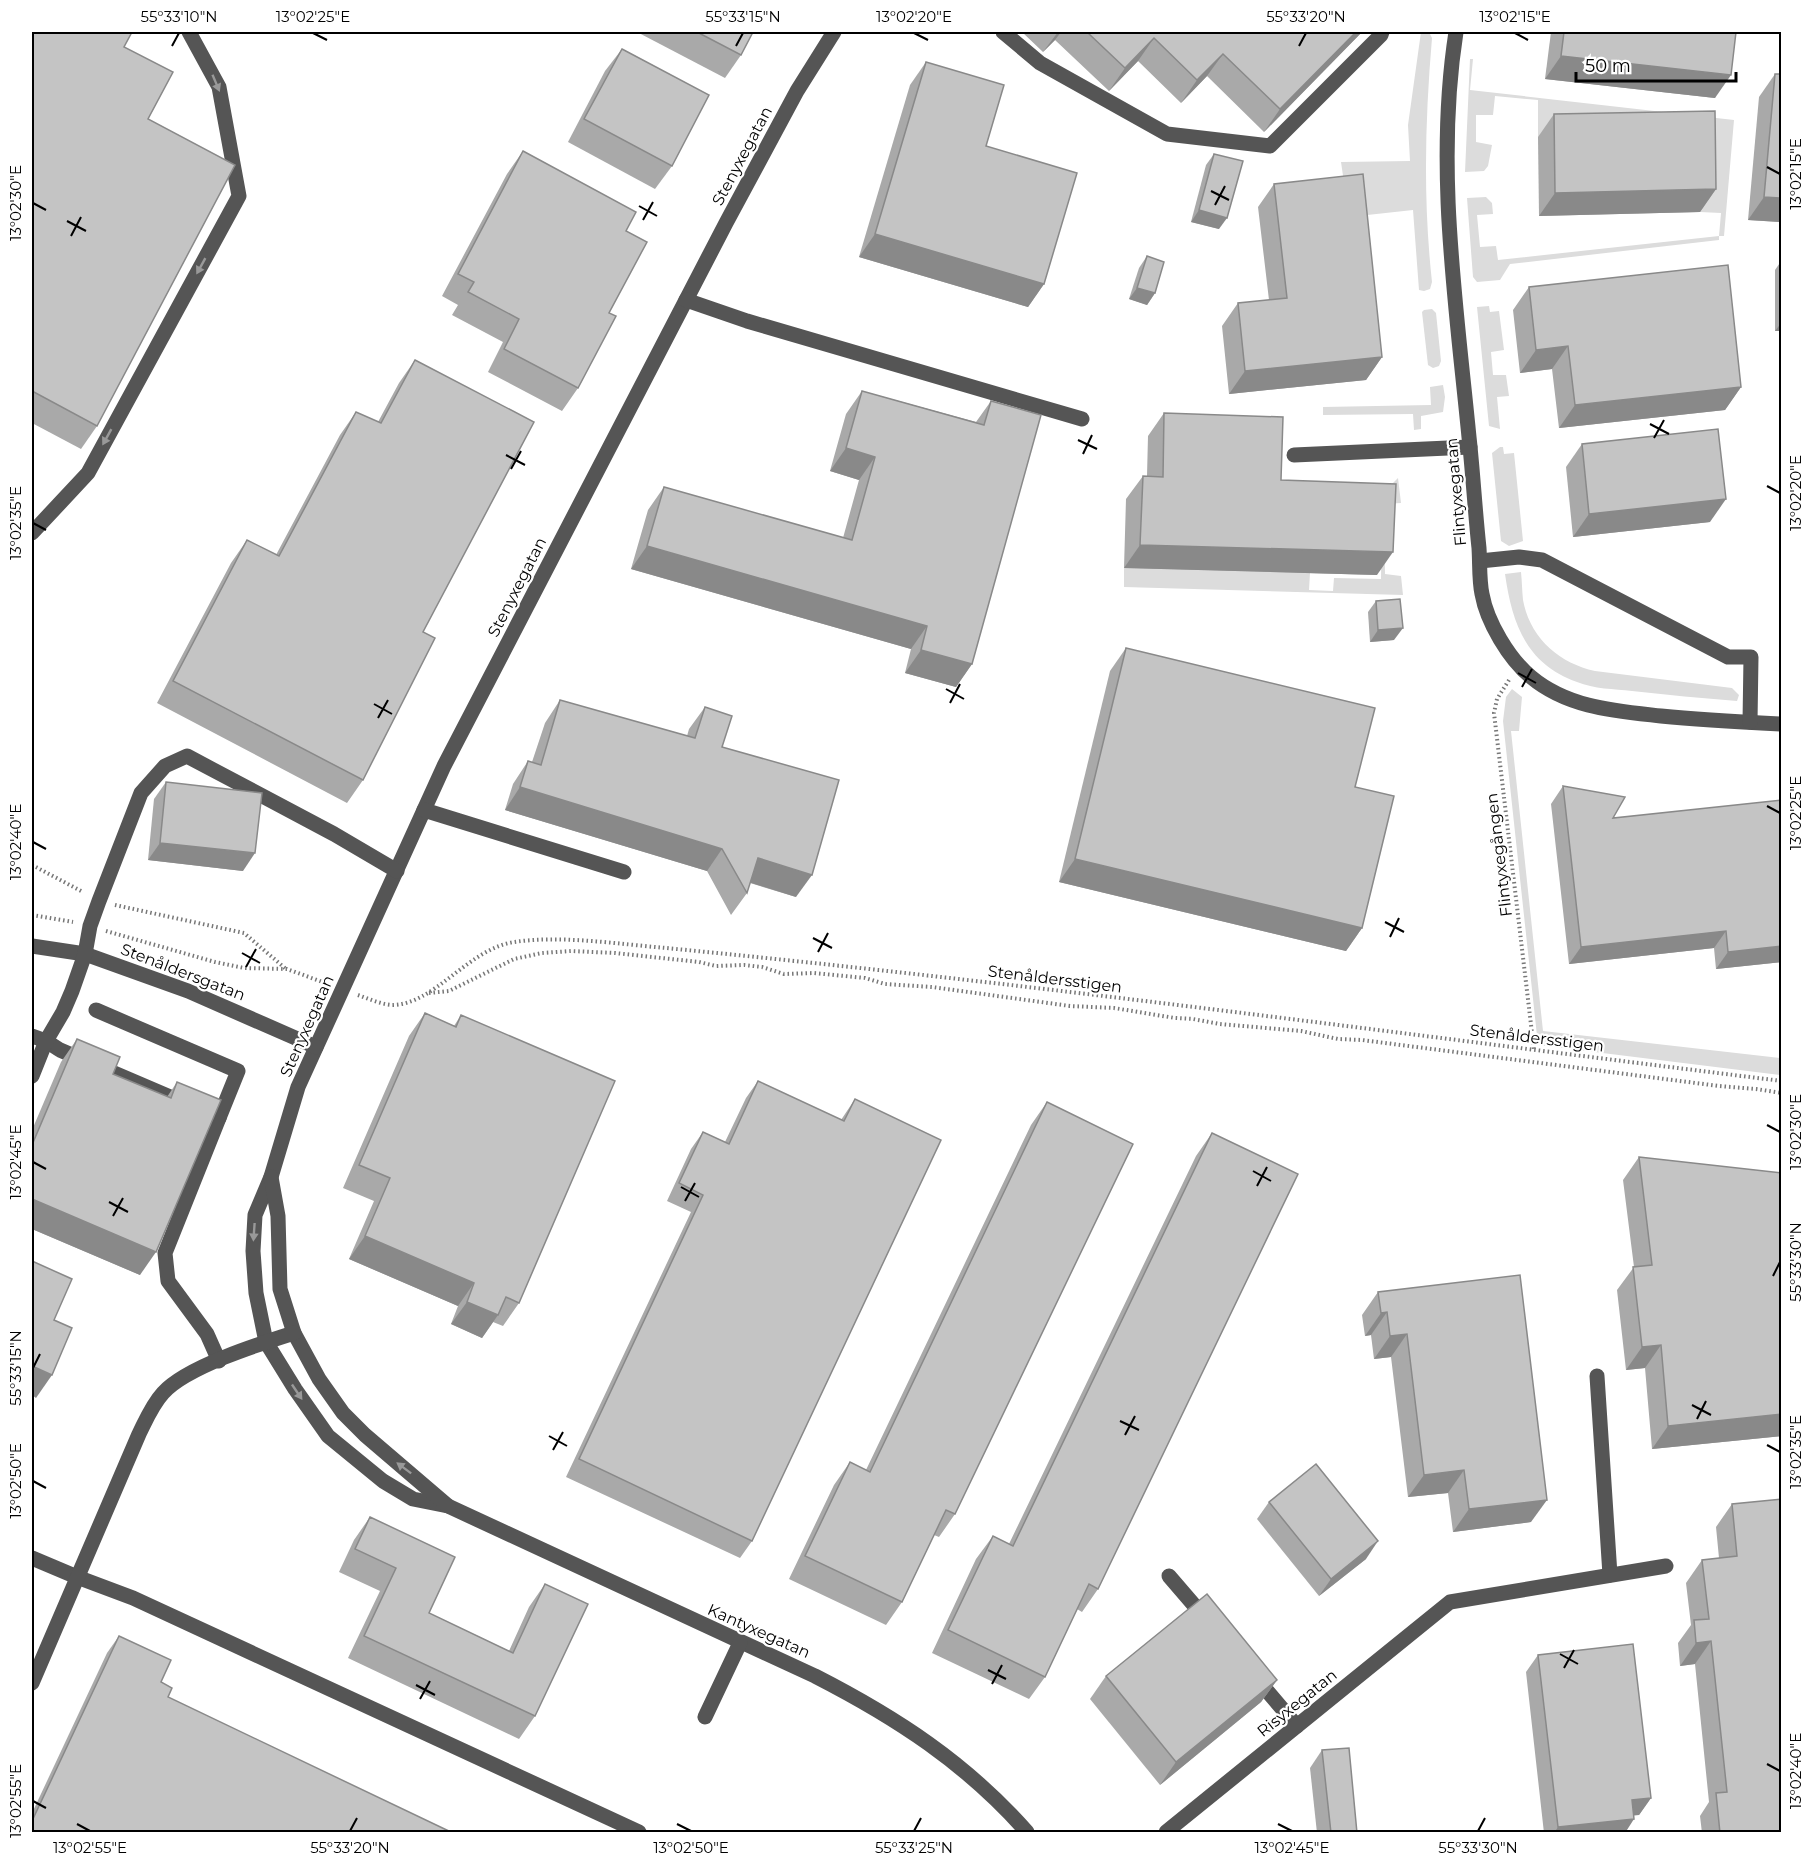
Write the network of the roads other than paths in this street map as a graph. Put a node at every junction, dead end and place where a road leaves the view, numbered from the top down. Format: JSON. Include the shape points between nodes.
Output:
{"nodes":[{"id":1,"x":189,"y":32,"type":"edge"},
{"id":2,"x":834,"y":32,"type":"edge"},
{"id":3,"x":1004,"y":32,"type":"edge"},
{"id":4,"x":1382,"y":32,"type":"edge"},
{"id":5,"x":1455,"y":32,"type":"edge"},
{"id":6,"x":686,"y":300,"type":"junction"},
{"id":7,"x":1082,"y":419,"type":"dead end"},
{"id":8,"x":1470,"y":447,"type":"junction"},
{"id":9,"x":1294,"y":455,"type":"dead end"},
{"id":10,"x":32,"y":533,"type":"edge"},
{"id":11,"x":1480,"y":561,"type":"junction"},
{"id":12,"x":1750,"y":722,"type":"junction"},
{"id":13,"x":1782,"y":724,"type":"edge"},
{"id":14,"x":424,"y":810,"type":"junction"},
{"id":15,"x":397,"y":871,"type":"junction"},
{"id":16,"x":624,"y":872,"type":"dead end"},
{"id":17,"x":32,"y":946,"type":"edge"},
{"id":18,"x":85,"y":954,"type":"junction"},
{"id":19,"x":96,"y":1010,"type":"dead end"},
{"id":20,"x":39,"y":1038,"type":"edge"},
{"id":21,"x":316,"y":1047,"type":"junction"},
{"id":22,"x":32,"y":1076,"type":"edge"},
{"id":23,"x":219,"y":1118,"type":"junction"},
{"id":24,"x":271,"y":1177,"type":"junction"},
{"id":25,"x":294,"y":1334,"type":"junction"},
{"id":26,"x":266,"y":1342,"type":"junction"},
{"id":27,"x":219,"y":1361,"type":"junction"},
{"id":28,"x":1597,"y":1376,"type":"dead end"},
{"id":29,"x":448,"y":1506,"type":"junction"},
{"id":30,"x":32,"y":1558,"type":"edge"},
{"id":31,"x":1666,"y":1566,"type":"dead end"},
{"id":32,"x":1610,"y":1575,"type":"junction"},
{"id":33,"x":1169,"y":1576,"type":"dead end"},
{"id":34,"x":77,"y":1577,"type":"junction"},
{"id":35,"x":1214,"y":1629,"type":"edge"},
{"id":36,"x":740,"y":1643,"type":"junction"},
{"id":37,"x":1244,"y":1664,"type":"edge"},
{"id":38,"x":32,"y":1683,"type":"edge"},
{"id":39,"x":705,"y":1717,"type":"dead end"},
{"id":40,"x":1296,"y":1726,"type":"junction"},
{"id":41,"x":639,"y":1833,"type":"edge"},
{"id":42,"x":1027,"y":1833,"type":"edge"},
{"id":43,"x":1166,"y":1833,"type":"edge"}],
"edges":[{"from":1,"to":10,"type":"street","one_way":true,"via":[[219,87],[239,196],[88,472]]},
{"from":2,"to":6,"type":"street","name":"Stenyxegatan","via":[[797,91]]},
{"from":3,"to":4,"type":"street","via":[[1040,63],[1167,134],[1270,146]]},
{"from":5,"to":8,"type":"street","name":"Flintyxegatan","via":[[1447,105],[1447,173]]},
{"from":6,"to":7,"type":"street"},
{"from":6,"to":14,"type":"street","name":"Stenyxegatan"},
{"from":8,"to":9,"type":"street"},
{"from":8,"to":11,"type":"street","name":"Flintyxegatan"},
{"from":11,"to":12,"type":"street","name":"Flintyxegatan","via":[[1482,595],[1493,627],[1529,676],[1553,693],[1607,710]]},
{"from":11,"to":12,"type":"street","via":[[1519,557],[1542,560],[1728,657],[1750,657]]},
{"from":12,"to":13,"type":"street","name":"Flintyxegatan"},
{"from":14,"to":15,"type":"street","name":"Stenyxegatan"},
{"from":14,"to":16,"type":"street"},
{"from":15,"to":18,"type":"street","via":[[188,756],[165,766],[141,793],[90,926]]},
{"from":15,"to":21,"type":"street","name":"Stenyxegatan"},
{"from":17,"to":18,"type":"street","name":"Stenåldersgatan"},
{"from":18,"to":20,"type":"street","via":[[63,1012]]},
{"from":18,"to":21,"type":"street","name":"Stenåldersgatan","via":[[188,991]]},
{"from":19,"to":23,"type":"street","via":[[238,1071]]},
{"from":20,"to":22,"type":"street"},
{"from":20,"to":23,"type":"street"},
{"from":21,"to":24,"type":"street","name":"Stenyxegatan","via":[[298,1088]]},
{"from":23,"to":27,"type":"street","via":[[165,1253],[168,1281],[207,1334]]},
{"from":24,"to":25,"type":"street","name":"Stenyxegatan","via":[[278,1216],[280,1289]]},
{"from":24,"to":26,"type":"street","name":"Stenyxegatan","one_way":true,"via":[[255,1215],[253,1251]]},
{"from":25,"to":26,"type":"street"},
{"from":29,"to":25,"type":"street","name":"Kantyxegatan","one_way":true,"via":[[343,1413]]},
{"from":26,"to":27,"type":"street"},
{"from":26,"to":29,"type":"street","name":"Kantyxegatan","one_way":true,"via":[[328,1436],[383,1481],[413,1498]]},
{"from":27,"to":34,"type":"street","via":[[180,1378],[150,1411]]},
{"from":28,"to":32,"type":"street"},
{"from":29,"to":36,"type":"street","name":"Kantyxegatan"},
{"from":30,"to":34,"type":"street"},
{"from":31,"to":32,"type":"street"},
{"from":32,"to":40,"type":"street","name":"Risyxegatan","via":[[1450,1602]]},
{"from":33,"to":35,"type":"street"},
{"from":34,"to":38,"type":"street"},
{"from":34,"to":41,"type":"street","via":[[133,1598]]},
{"from":36,"to":39,"type":"street"},
{"from":36,"to":42,"type":"street","name":"Kantyxegatan","via":[[866,1702],[921,1737],[969,1773]]},
{"from":37,"to":40,"type":"street"},
{"from":40,"to":43,"type":"street","name":"Risyxegatan"}]}
